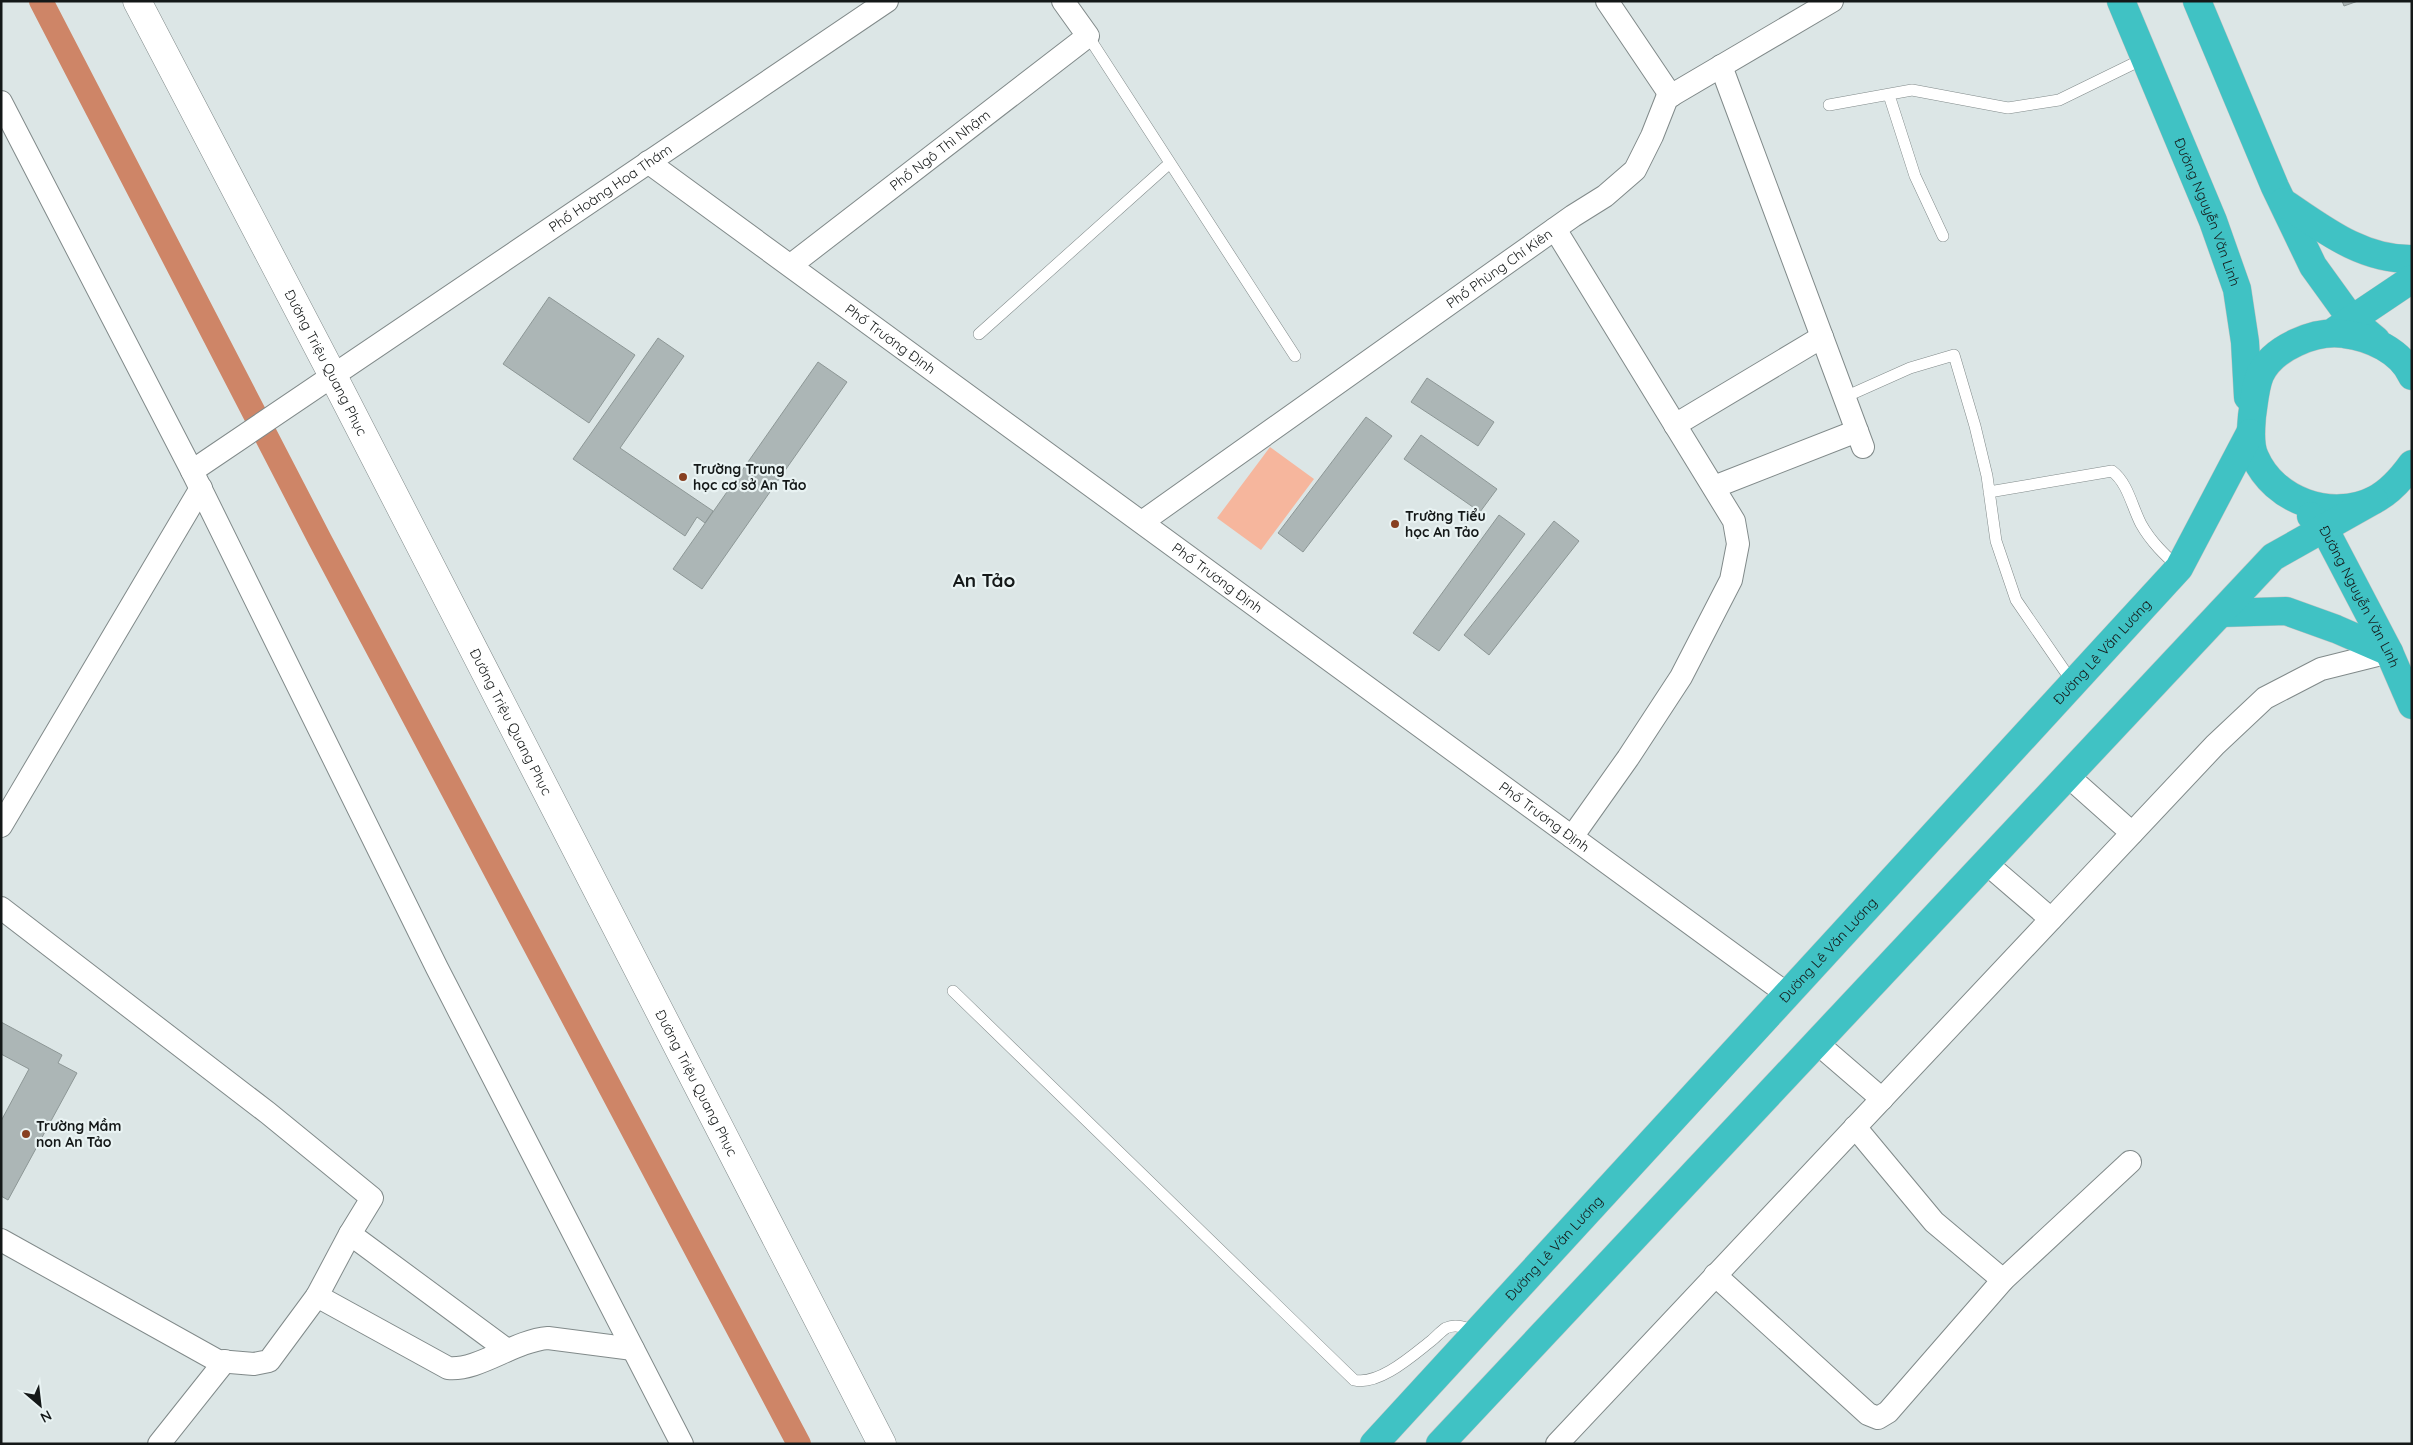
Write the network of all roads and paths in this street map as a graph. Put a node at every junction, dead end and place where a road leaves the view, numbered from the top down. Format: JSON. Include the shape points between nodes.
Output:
{"nodes":[{"id":1,"x":137,"y":1,"type":"edge"},
{"id":2,"x":887,"y":1,"type":"edge"},
{"id":3,"x":1063,"y":1,"type":"edge"},
{"id":4,"x":1607,"y":1,"type":"edge"},
{"id":5,"x":1832,"y":1,"type":"edge"},
{"id":6,"x":2121,"y":1,"type":"edge"},
{"id":7,"x":2197,"y":1,"type":"edge"},
{"id":8,"x":1809,"y":7,"type":"edge"},
{"id":9,"x":1088,"y":36,"type":"junction"},
{"id":10,"x":2145,"y":58,"type":"junction"},
{"id":11,"x":1720,"y":66,"type":"junction"},
{"id":12,"x":1889,"y":94,"type":"junction"},
{"id":13,"x":1670,"y":96,"type":"junction"},
{"id":14,"x":1,"y":102,"type":"edge"},
{"id":15,"x":1829,"y":105,"type":"dead end"},
{"id":16,"x":648,"y":162,"type":"junction"},
{"id":17,"x":1170,"y":163,"type":"junction"},
{"id":18,"x":2282,"y":201,"type":"junction"},
{"id":19,"x":1555,"y":229,"type":"junction"},
{"id":20,"x":1943,"y":236,"type":"dead end"},
{"id":21,"x":2412,"y":259,"type":"edge"},
{"id":22,"x":791,"y":265,"type":"junction"},
{"id":23,"x":2412,"y":279,"type":"edge"},
{"id":24,"x":2342,"y":326,"type":"junction"},
{"id":25,"x":979,"y":334,"type":"dead end"},
{"id":26,"x":1822,"y":337,"type":"junction"},
{"id":27,"x":1295,"y":356,"type":"dead end"},
{"id":28,"x":332,"y":374,"type":"junction"},
{"id":29,"x":2412,"y":376,"type":"edge"},
{"id":30,"x":1845,"y":397,"type":"junction"},
{"id":31,"x":1675,"y":425,"type":"junction"},
{"id":32,"x":2250,"y":433,"type":"junction"},
{"id":33,"x":2412,"y":464,"type":"edge"},
{"id":34,"x":196,"y":480,"type":"junction"},
{"id":35,"x":1714,"y":487,"type":"junction"},
{"id":36,"x":1989,"y":492,"type":"junction"},
{"id":37,"x":2292,"y":498,"type":"junction"},
{"id":38,"x":2374,"y":500,"type":"junction"},
{"id":39,"x":1142,"y":522,"type":"junction"},
{"id":40,"x":2324,"y":528,"type":"junction"},
{"id":41,"x":2179,"y":568,"type":"junction"},
{"id":42,"x":2221,"y":613,"type":"junction"},
{"id":43,"x":2389,"y":652,"type":"junction"},
{"id":44,"x":2074,"y":683,"type":"junction"},
{"id":45,"x":2412,"y":705,"type":"edge"},
{"id":46,"x":2068,"y":776,"type":"junction"},
{"id":47,"x":1,"y":826,"type":"edge"},
{"id":48,"x":2132,"y":833,"type":"junction"},
{"id":49,"x":1572,"y":837,"type":"junction"},
{"id":50,"x":1986,"y":863,"type":"junction"},
{"id":51,"x":1,"y":908,"type":"edge"},
{"id":52,"x":2051,"y":919,"type":"junction"},
{"id":53,"x":953,"y":991,"type":"dead end"},
{"id":54,"x":1787,"y":994,"type":"junction"},
{"id":55,"x":1817,"y":1042,"type":"junction"},
{"id":56,"x":1882,"y":1099,"type":"junction"},
{"id":57,"x":1855,"y":1127,"type":"junction"},
{"id":58,"x":2130,"y":1162,"type":"dead end"},
{"id":59,"x":350,"y":1234,"type":"junction"},
{"id":60,"x":1,"y":1240,"type":"edge"},
{"id":61,"x":1716,"y":1275,"type":"junction"},
{"id":62,"x":2003,"y":1280,"type":"junction"},
{"id":63,"x":317,"y":1296,"type":"junction"},
{"id":64,"x":1477,"y":1332,"type":"junction"},
{"id":65,"x":633,"y":1349,"type":"junction"},
{"id":66,"x":507,"y":1350,"type":"junction"},
{"id":67,"x":224,"y":1361,"type":"junction"},
{"id":68,"x":160,"y":1444,"type":"edge"},
{"id":69,"x":682,"y":1444,"type":"edge"},
{"id":70,"x":882,"y":1444,"type":"edge"},
{"id":71,"x":1374,"y":1444,"type":"edge"},
{"id":72,"x":1440,"y":1444,"type":"edge"},
{"id":73,"x":1557,"y":1444,"type":"edge"}],
"edges":[{"from":1,"to":28,"type":"street","name":"Đường Triệu Quang Phục"},
{"from":2,"to":16,"type":"street","name":"Phố Hoàng Hoa Thám"},
{"from":3,"to":9,"type":"street"},
{"from":4,"to":13,"type":"street"},
{"from":5,"to":8,"type":"street"},
{"from":6,"to":10,"type":"highway","name":"Đường Nguyễn Văn Linh"},
{"from":7,"to":18,"type":"highway"},
{"from":8,"to":11,"type":"street"},
{"from":9,"to":17,"type":"lane"},
{"from":9,"to":22,"type":"street","name":"Phố Ngô Thì Nhậm"},
{"from":10,"to":12,"type":"lane","via":[[2059,100],[2008,108],[1912,90]]},
{"from":10,"to":32,"type":"highway","name":"Đường Nguyễn Văn Linh","via":[[2213,220],[2236,289],[2245,342]]},
{"from":11,"to":13,"type":"street"},
{"from":11,"to":26,"type":"street"},
{"from":12,"to":15,"type":"lane"},
{"from":12,"to":20,"type":"lane","via":[[1915,176]]},
{"from":13,"to":19,"type":"street","name":"Phố Phùng Chí Kiên","via":[[1635,170],[1605,196]]},
{"from":14,"to":34,"type":"street"},
{"from":16,"to":22,"type":"street","name":"Phố Trương Định"},
{"from":16,"to":28,"type":"street","name":"Phố Hoàng Hoa Thám"},
{"from":17,"to":25,"type":"lane"},
{"from":17,"to":27,"type":"lane"},
{"from":18,"to":21,"type":"highway","via":[[2338,240],[2395,259]]},
{"from":18,"to":24,"type":"highway"},
{"from":19,"to":31,"type":"street"},
{"from":19,"to":39,"type":"street","name":"Phố Phùng Chí Kiên"},
{"from":22,"to":39,"type":"street","name":"Phố Trương Định"},
{"from":23,"to":24,"type":"highway"},
{"from":24,"to":29,"type":"highway","via":[[2389,350]]},
{"from":24,"to":32,"type":"highway","via":[[2303,339],[2278,353],[2260,374]]},
{"from":26,"to":30,"type":"street"},
{"from":26,"to":31,"type":"street"},
{"from":28,"to":34,"type":"street","name":"Phố Hoàng Hoa Thám","via":[[227,448]]},
{"from":28,"to":70,"type":"street","name":"Đường Triệu Quang Phục"},
{"from":30,"to":35,"type":"street","via":[[1860,439]]},
{"from":30,"to":36,"type":"lane","via":[[1910,368],[1954,355],[1975,426]]},
{"from":31,"to":35,"type":"street"},
{"from":32,"to":37,"type":"highway","name":"Đường Nguyễn Văn Linh","via":[[2254,456],[2270,480]]},
{"from":32,"to":41,"type":"highway","name":"Đường Lê Văn Lương"},
{"from":33,"to":38,"type":"highway","via":[[2398,483]]},
{"from":34,"to":47,"type":"street"},
{"from":34,"to":65,"type":"street","via":[[437,968]]},
{"from":35,"to":49,"type":"street","via":[[1734,521],[1738,544],[1731,580],[1681,677]]},
{"from":36,"to":41,"type":"lane","via":[[2112,471],[2120,476],[2141,524],[2155,546]]},
{"from":36,"to":44,"type":"lane","via":[[1996,541],[2016,600]]},
{"from":37,"to":38,"type":"highway","via":[[2318,507],[2346,508]]},
{"from":37,"to":40,"type":"highway","name":"Đường Nguyễn Văn Linh"},
{"from":38,"to":40,"type":"highway"},
{"from":39,"to":49,"type":"street","name":"Phố Trương Định"},
{"from":40,"to":42,"type":"highway","via":[[2273,557]]},
{"from":40,"to":43,"type":"highway","name":"Đường Nguyễn Văn Linh"},
{"from":41,"to":44,"type":"highway","name":"Đường Lê Văn Lương"},
{"from":42,"to":43,"type":"highway","via":[[2286,610]]},
{"from":42,"to":46,"type":"highway"},
{"from":43,"to":45,"type":"highway","name":"Đường Nguyễn Văn Linh"},
{"from":43,"to":48,"type":"street","via":[[2321,669],[2265,698],[2215,745]]},
{"from":44,"to":54,"type":"highway","name":"Đường Lê Văn Lương"},
{"from":46,"to":48,"type":"street"},
{"from":46,"to":50,"type":"highway"},
{"from":48,"to":52,"type":"street"},
{"from":49,"to":54,"type":"street","name":"Phố Trương Định"},
{"from":50,"to":52,"type":"street"},
{"from":50,"to":55,"type":"highway"},
{"from":51,"to":59,"type":"street","via":[[268,1113],[372,1198]]},
{"from":52,"to":56,"type":"street"},
{"from":53,"to":64,"type":"lane","via":[[1354,1380],[1371,1380],[1392,1370],[1447,1328],[1463,1326]]},
{"from":54,"to":64,"type":"highway","name":"Đường Lê Văn Lương"},
{"from":55,"to":56,"type":"street"},
{"from":55,"to":72,"type":"highway"},
{"from":56,"to":57,"type":"street"},
{"from":57,"to":61,"type":"street"},
{"from":57,"to":62,"type":"street","via":[[1934,1222]]},
{"from":58,"to":62,"type":"street"},
{"from":59,"to":63,"type":"street"},
{"from":59,"to":66,"type":"street"},
{"from":60,"to":67,"type":"street","via":[[218,1361]]},
{"from":61,"to":62,"type":"street","via":[[1868,1414],[1878,1418],[1888,1412]]},
{"from":61,"to":73,"type":"street"},
{"from":63,"to":66,"type":"street","via":[[448,1368],[464,1368]]},
{"from":63,"to":67,"type":"street","via":[[269,1361],[254,1364]]},
{"from":64,"to":71,"type":"highway","name":"Đường Lê Văn Lương"},
{"from":65,"to":66,"type":"street","via":[[548,1338],[526,1341]]},
{"from":65,"to":69,"type":"street"},
{"from":67,"to":68,"type":"street"}]}
